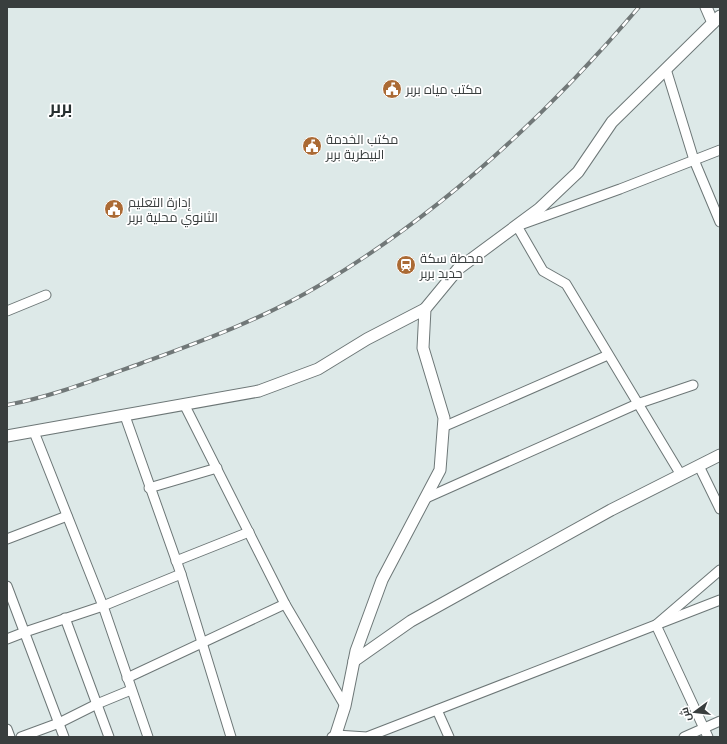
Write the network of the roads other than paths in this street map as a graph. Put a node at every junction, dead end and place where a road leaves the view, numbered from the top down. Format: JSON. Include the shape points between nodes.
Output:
{"nodes":[{"id":1,"x":706,"y":7,"type":"edge"},
{"id":2,"x":716,"y":20,"type":"edge"},
{"id":3,"x":666,"y":69,"type":"junction"},
{"id":4,"x":720,"y":150,"type":"edge"},
{"id":5,"x":694,"y":160,"type":"junction"},
{"id":6,"x":720,"y":222,"type":"edge"},
{"id":7,"x":517,"y":226,"type":"junction"},
{"id":8,"x":46,"y":295,"type":"dead end"},
{"id":9,"x":425,"y":309,"type":"junction"},
{"id":10,"x":7,"y":311,"type":"edge"},
{"id":11,"x":608,"y":355,"type":"junction"},
{"id":12,"x":693,"y":384,"type":"dead end"},
{"id":13,"x":637,"y":404,"type":"junction"},
{"id":14,"x":185,"y":406,"type":"junction"},
{"id":15,"x":125,"y":416,"type":"junction"},
{"id":16,"x":443,"y":427,"type":"junction"},
{"id":17,"x":34,"y":432,"type":"junction"},
{"id":18,"x":7,"y":436,"type":"edge"},
{"id":19,"x":720,"y":455,"type":"edge"},
{"id":20,"x":698,"y":466,"type":"junction"},
{"id":21,"x":217,"y":468,"type":"junction"},
{"id":22,"x":681,"y":475,"type":"junction"},
{"id":23,"x":149,"y":488,"type":"junction"},
{"id":24,"x":424,"y":499,"type":"junction"},
{"id":25,"x":720,"y":509,"type":"edge"},
{"id":26,"x":67,"y":516,"type":"junction"},
{"id":27,"x":249,"y":532,"type":"junction"},
{"id":28,"x":7,"y":539,"type":"edge"},
{"id":29,"x":176,"y":561,"type":"junction"},
{"id":30,"x":720,"y":570,"type":"edge"},
{"id":31,"x":181,"y":574,"type":"junction"},
{"id":32,"x":7,"y":586,"type":"edge"},
{"id":33,"x":720,"y":600,"type":"edge"},
{"id":34,"x":285,"y":604,"type":"junction"},
{"id":35,"x":103,"y":606,"type":"junction"},
{"id":36,"x":65,"y":618,"type":"junction"},
{"id":37,"x":656,"y":624,"type":"junction"},
{"id":38,"x":25,"y":632,"type":"junction"},
{"id":39,"x":7,"y":640,"type":"edge"},
{"id":40,"x":202,"y":643,"type":"junction"},
{"id":41,"x":354,"y":661,"type":"junction"},
{"id":42,"x":127,"y":678,"type":"junction"},
{"id":43,"x":131,"y":690,"type":"junction"},
{"id":44,"x":97,"y":704,"type":"junction"},
{"id":45,"x":345,"y":706,"type":"junction"},
{"id":46,"x":437,"y":710,"type":"junction"},
{"id":47,"x":720,"y":721,"type":"edge"},
{"id":48,"x":59,"y":723,"type":"junction"},
{"id":49,"x":703,"y":727,"type":"junction"},
{"id":50,"x":7,"y":730,"type":"edge"},
{"id":51,"x":10,"y":737,"type":"edge"},
{"id":52,"x":21,"y":737,"type":"edge"},
{"id":53,"x":64,"y":737,"type":"edge"},
{"id":54,"x":109,"y":737,"type":"edge"},
{"id":55,"x":148,"y":737,"type":"edge"},
{"id":56,"x":231,"y":737,"type":"edge"},
{"id":57,"x":335,"y":737,"type":"edge"},
{"id":58,"x":449,"y":737,"type":"edge"},
{"id":59,"x":684,"y":737,"type":"edge"},
{"id":60,"x":708,"y":737,"type":"edge"}],
"edges":[{"from":1,"to":2,"type":"street"},
{"from":2,"to":3,"type":"street"},
{"from":3,"to":5,"type":"street"},
{"from":3,"to":7,"type":"street","via":[[612,122],[578,172]]},
{"from":4,"to":5,"type":"street"},
{"from":5,"to":6,"type":"street"},
{"from":5,"to":7,"type":"street"},
{"from":7,"to":9,"type":"street","via":[[458,269]]},
{"from":7,"to":11,"type":"street","via":[[543,272],[566,284]]},
{"from":8,"to":10,"type":"street"},
{"from":9,"to":14,"type":"street","via":[[367,339],[318,369],[259,391]]},
{"from":9,"to":16,"type":"street","via":[[423,348],[444,418]]},
{"from":11,"to":13,"type":"street"},
{"from":11,"to":16,"type":"street"},
{"from":12,"to":13,"type":"street"},
{"from":13,"to":22,"type":"street"},
{"from":13,"to":24,"type":"street"},
{"from":14,"to":15,"type":"street"},
{"from":14,"to":21,"type":"street"},
{"from":15,"to":17,"type":"street"},
{"from":15,"to":23,"type":"street"},
{"from":16,"to":24,"type":"street","via":[[440,470]]},
{"from":17,"to":18,"type":"street"},
{"from":17,"to":26,"type":"street"},
{"from":19,"to":20,"type":"street"},
{"from":20,"to":22,"type":"street"},
{"from":20,"to":25,"type":"street"},
{"from":21,"to":23,"type":"street"},
{"from":21,"to":27,"type":"street"},
{"from":22,"to":41,"type":"street","via":[[611,510],[411,621]]},
{"from":23,"to":29,"type":"street"},
{"from":24,"to":41,"type":"street","via":[[382,580]]},
{"from":26,"to":28,"type":"street"},
{"from":26,"to":35,"type":"street"},
{"from":27,"to":29,"type":"street"},
{"from":27,"to":34,"type":"street"},
{"from":29,"to":31,"type":"street"},
{"from":30,"to":37,"type":"street"},
{"from":31,"to":35,"type":"street"},
{"from":31,"to":40,"type":"street"},
{"from":32,"to":38,"type":"street"},
{"from":33,"to":37,"type":"street"},
{"from":34,"to":40,"type":"street"},
{"from":34,"to":45,"type":"street"},
{"from":35,"to":36,"type":"street"},
{"from":35,"to":42,"type":"street"},
{"from":36,"to":38,"type":"street"},
{"from":36,"to":44,"type":"street"},
{"from":37,"to":46,"type":"street"},
{"from":37,"to":49,"type":"street"},
{"from":38,"to":39,"type":"street"},
{"from":38,"to":48,"type":"street"},
{"from":40,"to":42,"type":"street"},
{"from":40,"to":56,"type":"street"},
{"from":41,"to":45,"type":"street"},
{"from":42,"to":43,"type":"street"},
{"from":43,"to":44,"type":"street"},
{"from":43,"to":55,"type":"street"},
{"from":44,"to":48,"type":"street"},
{"from":44,"to":54,"type":"street"},
{"from":45,"to":57,"type":"street"},
{"from":46,"to":57,"type":"street","via":[[367,737]]},
{"from":46,"to":58,"type":"street"},
{"from":47,"to":49,"type":"street"},
{"from":48,"to":52,"type":"street"},
{"from":48,"to":53,"type":"street"},
{"from":49,"to":59,"type":"street"},
{"from":49,"to":60,"type":"street"},
{"from":50,"to":51,"type":"street"}]}
